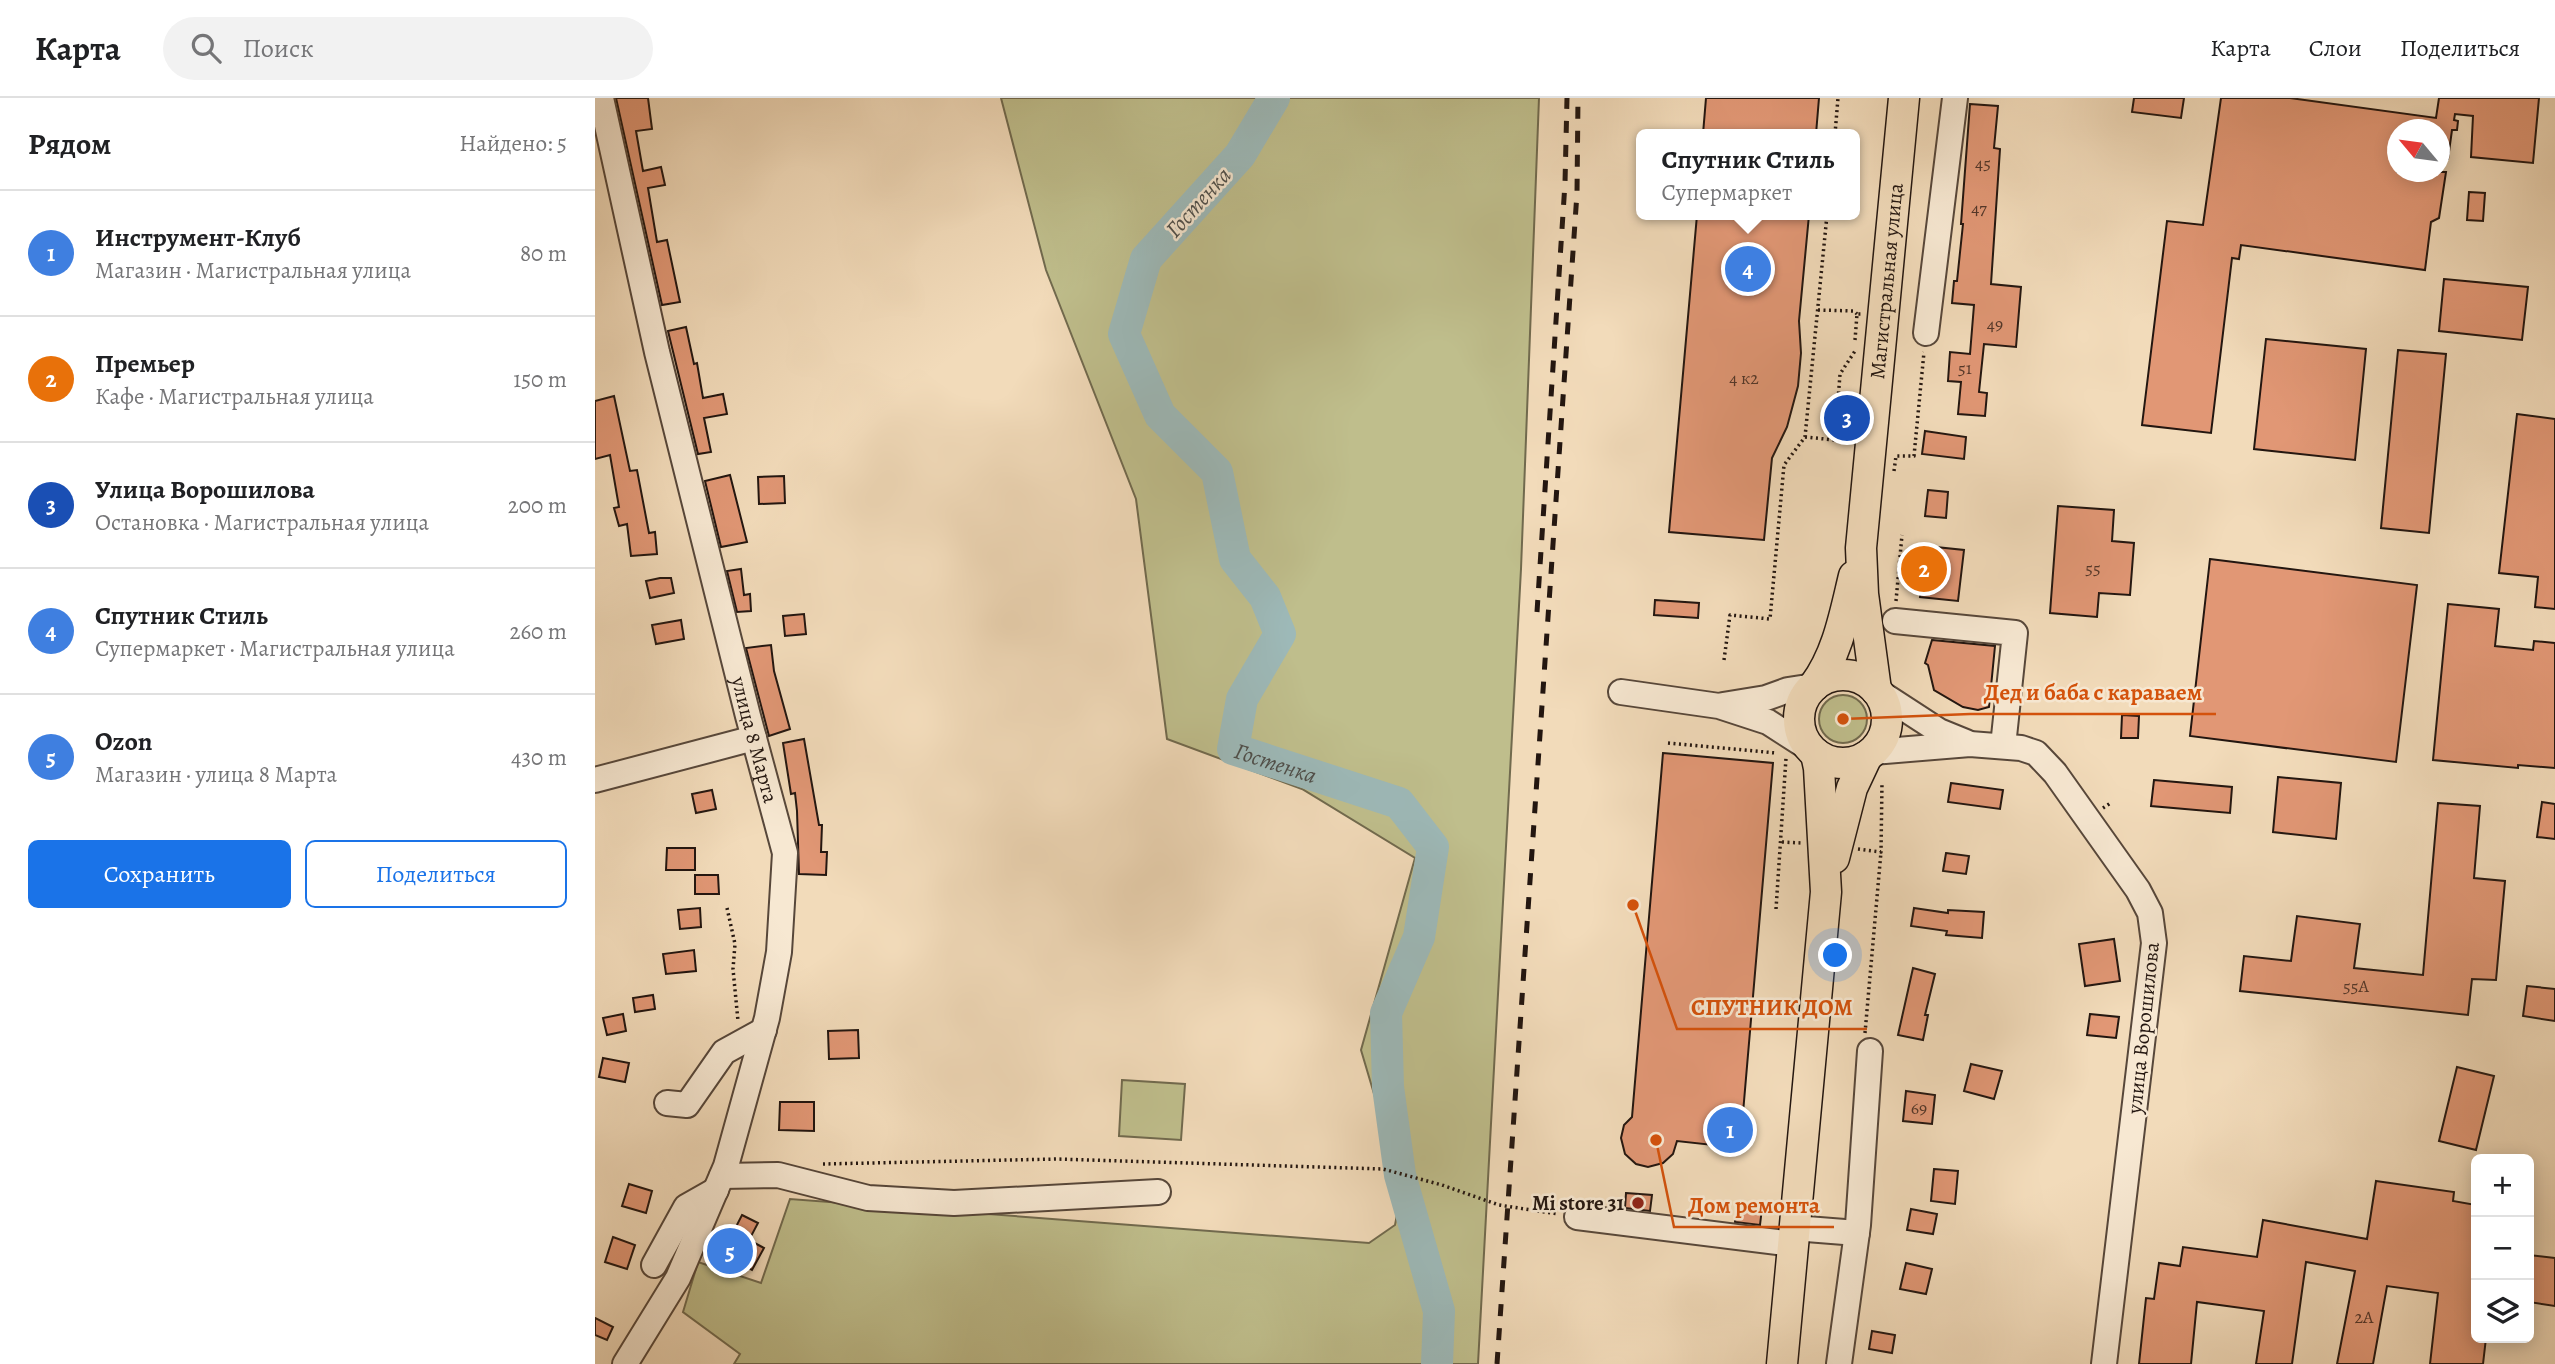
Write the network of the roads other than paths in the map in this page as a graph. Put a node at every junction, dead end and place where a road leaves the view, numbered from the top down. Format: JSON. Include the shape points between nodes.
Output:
{"nodes":[{"id":1,"x":601,"y":98,"type":"edge"},
{"id":2,"x":1904,"y":98,"type":"edge"},
{"id":3,"x":1955,"y":98,"type":"edge"},
{"id":4,"x":1926,"y":333,"type":"road end"},
{"id":5,"x":1861,"y":548,"type":"junction"},
{"id":6,"x":1895,"y":621,"type":"road end"},
{"id":7,"x":1814,"y":686,"type":"junction"},
{"id":8,"x":1878,"y":691,"type":"junction"},
{"id":9,"x":1621,"y":692,"type":"dead end"},
{"id":10,"x":1719,"y":706,"type":"junction"},
{"id":11,"x":754,"y":738,"type":"junction"},
{"id":12,"x":1970,"y":744,"type":"junction"},
{"id":13,"x":2003,"y":746,"type":"junction"},
{"id":14,"x":1813,"y":752,"type":"junction"},
{"id":15,"x":1874,"y":761,"type":"junction"},
{"id":16,"x":595,"y":780,"type":"edge"},
{"id":17,"x":1830,"y":846,"type":"junction"},
{"id":18,"x":764,"y":1030,"type":"junction"},
{"id":19,"x":1870,"y":1052,"type":"road end"},
{"id":20,"x":667,"y":1103,"type":"dead end"},
{"id":21,"x":719,"y":1183,"type":"junction"},
{"id":22,"x":1158,"y":1192,"type":"dead end"},
{"id":23,"x":1577,"y":1217,"type":"road end"},
{"id":24,"x":1857,"y":1233,"type":"junction"},
{"id":25,"x":1793,"y":1236,"type":"junction"},
{"id":26,"x":654,"y":1265,"type":"dead end"},
{"id":27,"x":625,"y":1364,"type":"edge"},
{"id":28,"x":1782,"y":1364,"type":"edge"},
{"id":29,"x":1839,"y":1364,"type":"edge"},
{"id":30,"x":2104,"y":1364,"type":"edge"}],
"edges":[{"from":1,"to":11,"type":"street","name":"улица 8 Марта","via":[[657,352]]},
{"from":2,"to":5,"type":"main road","name":"Магистральная улица"},
{"from":3,"to":4,"type":"street"},
{"from":5,"to":7,"type":"main road","name":"Магистральная улица","via":[[1839,634]]},
{"from":5,"to":8,"type":"main road","name":"Магистральная улица"},
{"from":6,"to":13,"type":"street","via":[[2015,633]]},
{"from":7,"to":8,"type":"main road","via":[[1825,678],[1843,675],[1861,679]]},
{"from":7,"to":10,"type":"street"},
{"from":7,"to":14,"type":"main road","name":"Магистральная улица","via":[[1804,697],[1799,715],[1801,733]]},
{"from":8,"to":12,"type":"street","via":[[1939,731]]},
{"from":8,"to":15,"type":"main road","name":"Магистральная улица","via":[[1887,723]]},
{"from":9,"to":10,"type":"street"},
{"from":10,"to":14,"type":"street","via":[[1768,722]]},
{"from":11,"to":16,"type":"street"},
{"from":11,"to":18,"type":"street","name":"улица 8 Марта","via":[[785,853],[779,953]]},
{"from":12,"to":13,"type":"street","name":"улица Ворошилова"},
{"from":12,"to":15,"type":"street"},
{"from":13,"to":30,"type":"street","name":"улица Ворошилова","via":[[2036,753],[2049,765],[2138,890],[2154,931]]},
{"from":14,"to":15,"type":"main road","via":[[1841,763]]},
{"from":14,"to":17,"type":"main road","name":"Магистральная улица"},
{"from":15,"to":17,"type":"main road","name":"Магистральная улица","via":[[1852,788]]},
{"from":17,"to":25,"type":"main road","name":"Магистральная улица"},
{"from":18,"to":20,"type":"street","via":[[724,1052],[687,1105]]},
{"from":18,"to":21,"type":"street","name":"улица 8 Марта"},
{"from":19,"to":24,"type":"street"},
{"from":21,"to":22,"type":"street","via":[[778,1175],[868,1198],[954,1203]]},
{"from":21,"to":26,"type":"street","via":[[686,1207]]},
{"from":21,"to":27,"type":"street","name":"улица 8 Марта","via":[[678,1278]]},
{"from":23,"to":25,"type":"street"},
{"from":24,"to":25,"type":"street"},
{"from":24,"to":29,"type":"street"},
{"from":25,"to":28,"type":"main road","name":"Магистральная улица"}]}
